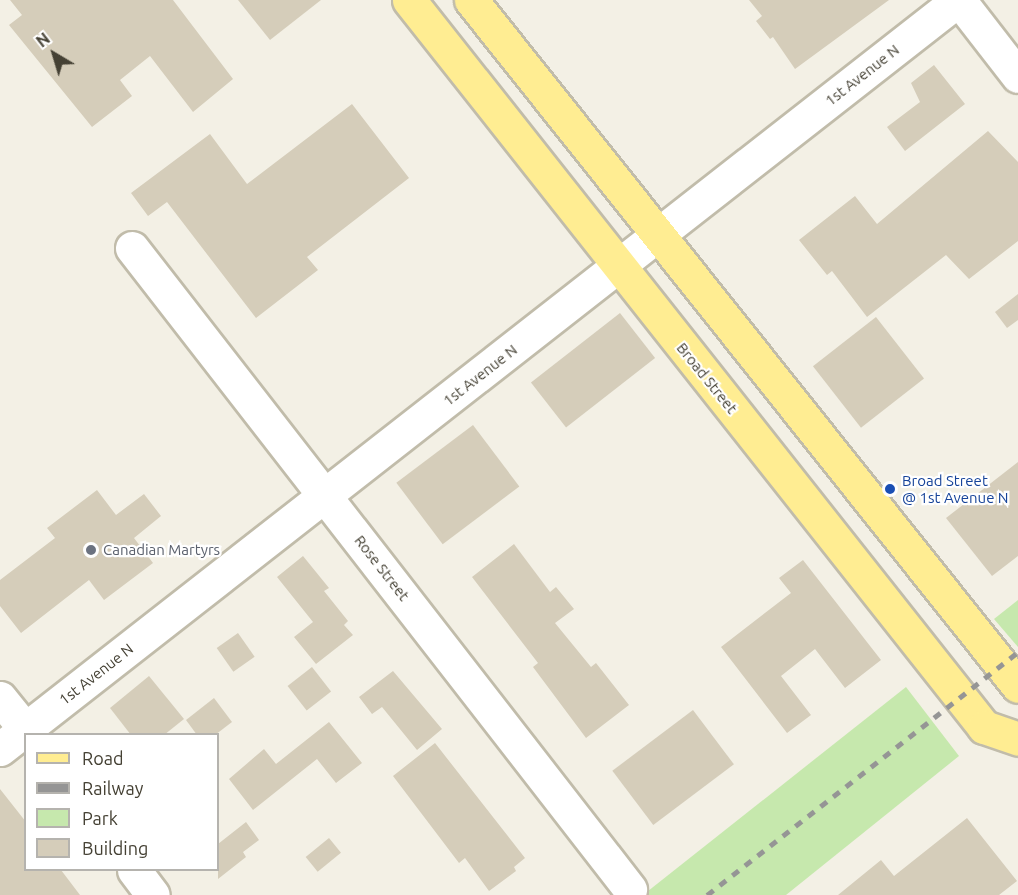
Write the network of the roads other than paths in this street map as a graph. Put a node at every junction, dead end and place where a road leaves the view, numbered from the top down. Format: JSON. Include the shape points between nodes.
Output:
{"nodes":[{"id":1,"x":409,"y":0,"type":"edge"},
{"id":2,"x":471,"y":0,"type":"edge"},
{"id":3,"x":959,"y":0,"type":"edge"},
{"id":4,"x":1018,"y":76,"type":"edge"},
{"id":5,"x":657,"y":236,"type":"junction"},
{"id":6,"x":132,"y":248,"type":"dead end"},
{"id":7,"x":618,"y":266,"type":"junction"},
{"id":8,"x":326,"y":495,"type":"junction"},
{"id":9,"x":1018,"y":686,"type":"edge"},
{"id":10,"x":0,"y":698,"type":"edge"},
{"id":11,"x":24,"y":733,"type":"edge"},
{"id":12,"x":18,"y":738,"type":"edge"},
{"id":13,"x":1018,"y":739,"type":"edge"},
{"id":14,"x":135,"y":871,"type":"edge"},
{"id":15,"x":630,"y":889,"type":"dead end"},
{"id":16,"x":153,"y":895,"type":"edge"}],
"edges":[{"from":1,"to":7,"type":"main road","name":"Broad Street"},
{"from":2,"to":5,"type":"main road"},
{"from":3,"to":4,"type":"street"},
{"from":3,"to":5,"type":"street","name":"1st Avenue N"},
{"from":5,"to":7,"type":"street","name":"1st Avenue N"},
{"from":5,"to":9,"type":"main road"},
{"from":6,"to":8,"type":"street","name":"Rose Street"},
{"from":7,"to":8,"type":"street","name":"1st Avenue N"},
{"from":7,"to":13,"type":"main road","name":"Broad Street","via":[[984,727]]},
{"from":8,"to":11,"type":"street","name":"1st Avenue N"},
{"from":8,"to":15,"type":"street","name":"Rose Street"},
{"from":10,"to":12,"type":"street"},
{"from":14,"to":16,"type":"street"}]}
